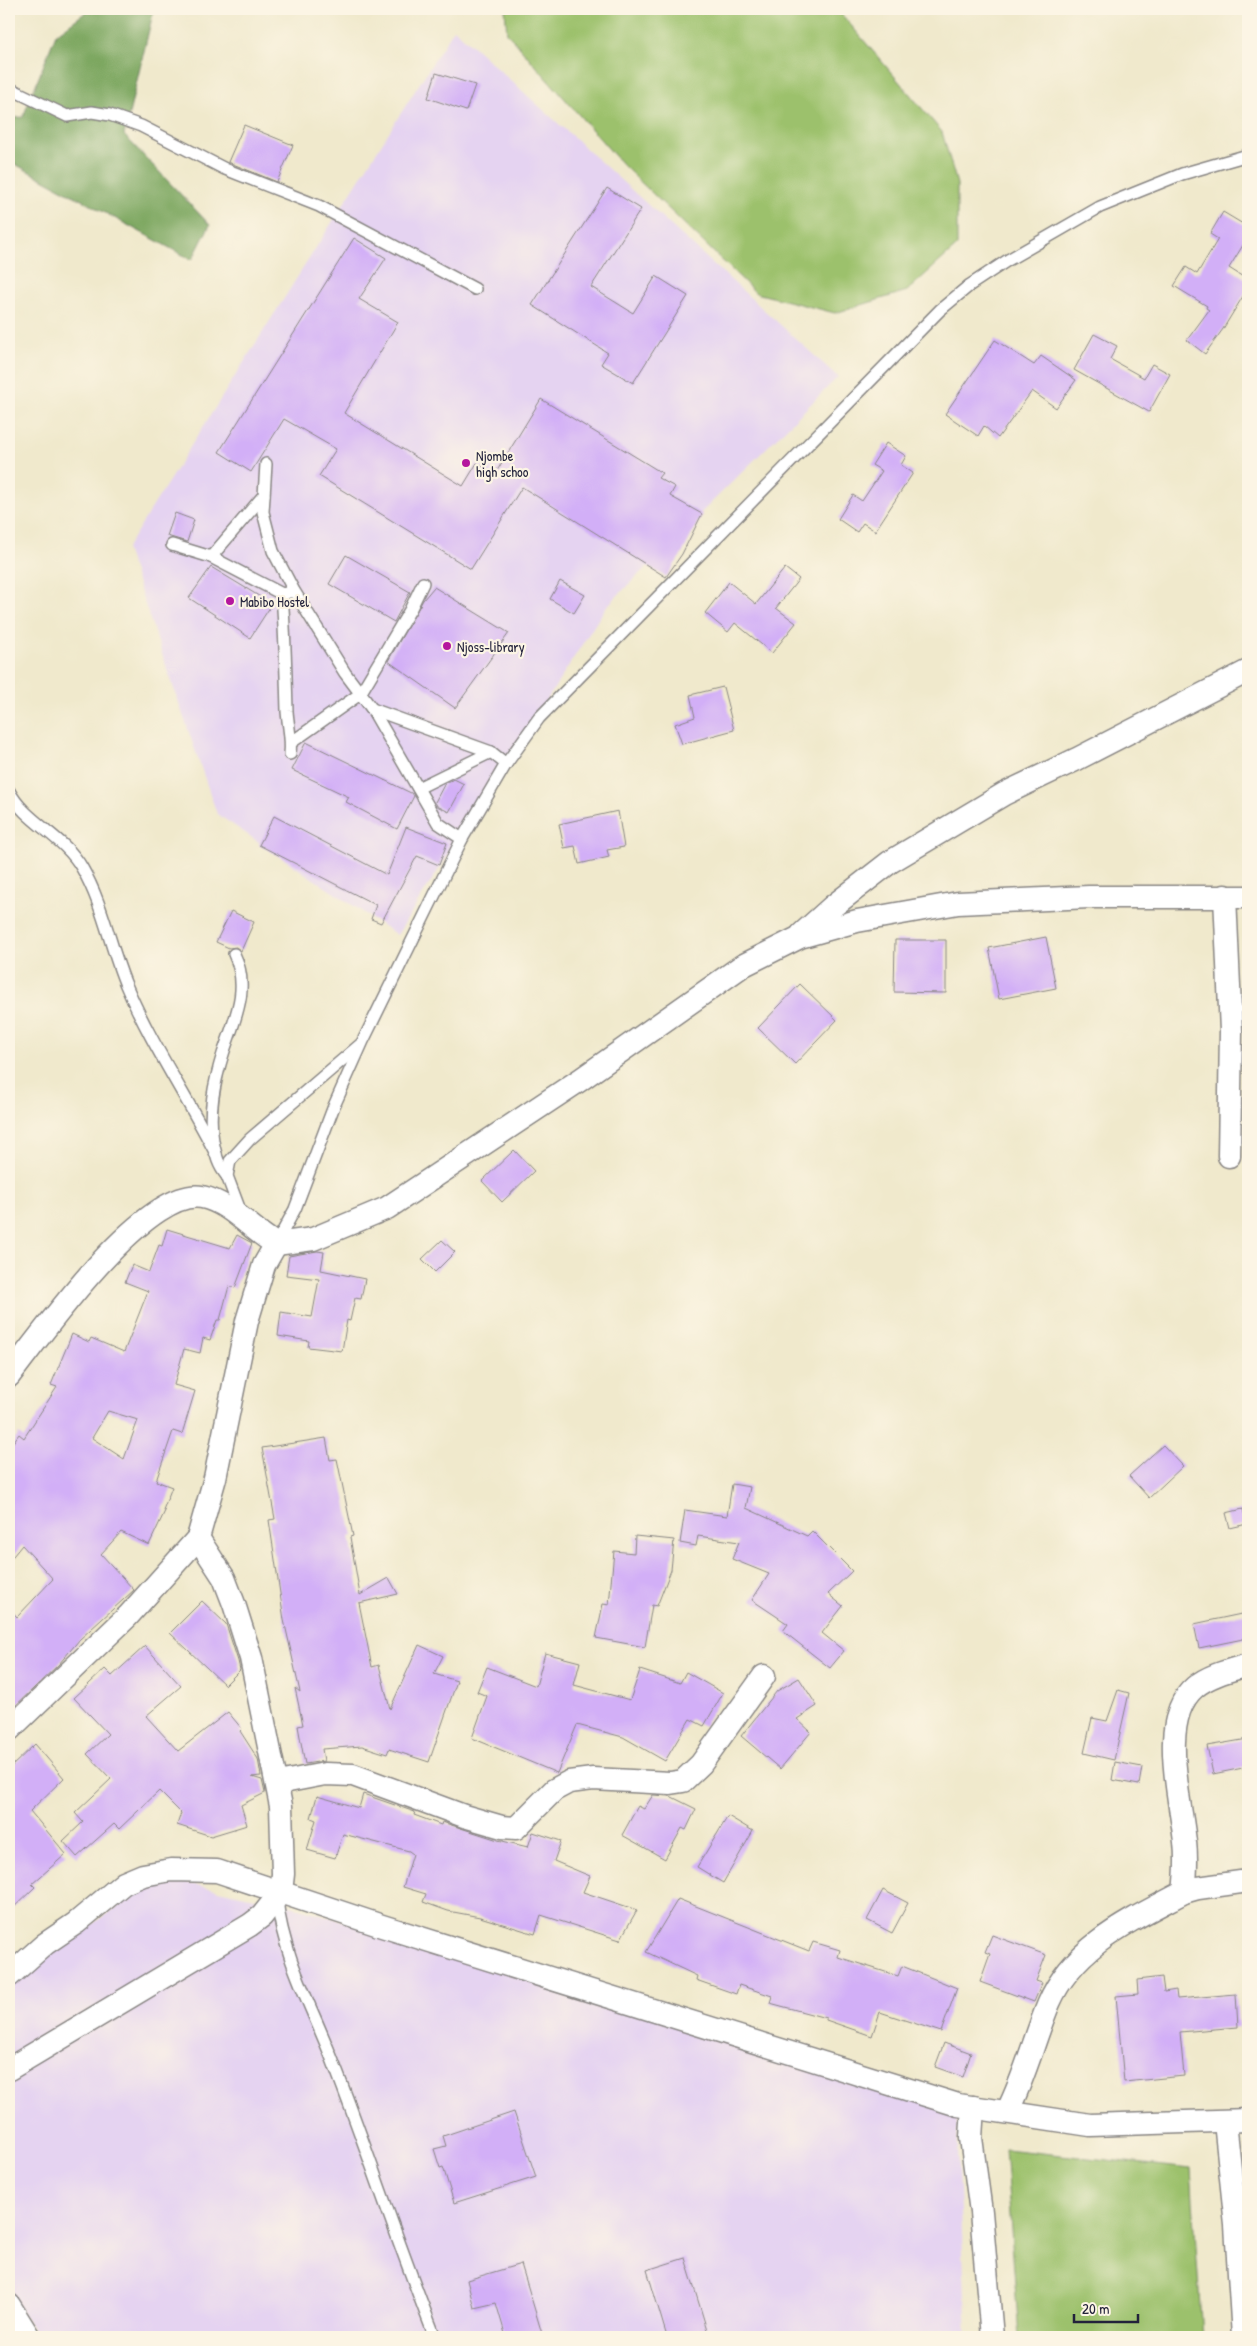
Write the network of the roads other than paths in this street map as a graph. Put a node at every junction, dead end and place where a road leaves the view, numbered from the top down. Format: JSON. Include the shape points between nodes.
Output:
{"nodes":[{"id":1,"x":9,"y":88,"type":"edge"},
{"id":2,"x":1248,"y":155,"type":"edge"},
{"id":3,"x":476,"y":289,"type":"dead end"},
{"id":4,"x":266,"y":464,"type":"dead end"},
{"id":5,"x":264,"y":495,"type":"junction"},
{"id":6,"x":172,"y":545,"type":"dead end"},
{"id":7,"x":211,"y":557,"type":"junction"},
{"id":8,"x":423,"y":583,"type":"dead end"},
{"id":9,"x":288,"y":592,"type":"junction"},
{"id":10,"x":1248,"y":671,"type":"edge"},
{"id":11,"x":360,"y":694,"type":"junction"},
{"id":12,"x":372,"y":709,"type":"junction"},
{"id":13,"x":292,"y":742,"type":"junction"},
{"id":14,"x":491,"y":752,"type":"junction"},
{"id":15,"x":290,"y":754,"type":"dead end"},
{"id":16,"x":506,"y":764,"type":"junction"},
{"id":17,"x":418,"y":788,"type":"junction"},
{"id":18,"x":9,"y":791,"type":"edge"},
{"id":19,"x":462,"y":839,"type":"junction"},
{"id":20,"x":1225,"y":896,"type":"junction"},
{"id":21,"x":1248,"y":897,"type":"edge"},
{"id":22,"x":800,"y":937,"type":"junction"},
{"id":23,"x":234,"y":954,"type":"dead end"},
{"id":24,"x":363,"y":1041,"type":"junction"},
{"id":25,"x":216,"y":1154,"type":"junction"},
{"id":26,"x":1229,"y":1156,"type":"dead end"},
{"id":27,"x":227,"y":1176,"type":"junction"},
{"id":28,"x":244,"y":1222,"type":"junction"},
{"id":29,"x":276,"y":1244,"type":"junction"},
{"id":30,"x":9,"y":1376,"type":"edge"},
{"id":31,"x":198,"y":1538,"type":"junction"},
{"id":32,"x":1248,"y":1665,"type":"edge"},
{"id":33,"x":764,"y":1676,"type":"dead end"},
{"id":34,"x":9,"y":1730,"type":"edge"},
{"id":35,"x":278,"y":1783,"type":"junction"},
{"id":36,"x":1248,"y":1881,"type":"edge"},
{"id":37,"x":1184,"y":1892,"type":"junction"},
{"id":38,"x":279,"y":1895,"type":"junction"},
{"id":39,"x":9,"y":1976,"type":"edge"},
{"id":40,"x":9,"y":2069,"type":"edge"},
{"id":41,"x":973,"y":2107,"type":"junction"},
{"id":42,"x":1007,"y":2112,"type":"junction"},
{"id":43,"x":1248,"y":2120,"type":"edge"},
{"id":44,"x":1225,"y":2122,"type":"junction"},
{"id":45,"x":9,"y":2305,"type":"edge"},
{"id":46,"x":29,"y":2337,"type":"edge"},
{"id":47,"x":435,"y":2337,"type":"edge"},
{"id":48,"x":992,"y":2337,"type":"edge"},
{"id":49,"x":1243,"y":2337,"type":"edge"}],
"edges":[{"from":1,"to":3,"type":"lane","via":[[67,116],[92,112],[140,126],[225,169],[319,206]]},
{"from":2,"to":16,"type":"lane","via":[[1182,174],[1100,207],[970,285],[940,310],[546,711]]},
{"from":4,"to":5,"type":"lane"},
{"from":5,"to":7,"type":"lane"},
{"from":5,"to":9,"type":"lane","via":[[263,512]]},
{"from":6,"to":7,"type":"lane"},
{"from":7,"to":9,"type":"lane"},
{"from":8,"to":11,"type":"lane"},
{"from":9,"to":11,"type":"lane"},
{"from":9,"to":13,"type":"lane","via":[[287,713]]},
{"from":10,"to":22,"type":"street","via":[[1004,794],[890,862],[832,907]]},
{"from":11,"to":12,"type":"lane"},
{"from":11,"to":13,"type":"lane"},
{"from":12,"to":14,"type":"lane"},
{"from":12,"to":17,"type":"lane"},
{"from":13,"to":15,"type":"lane"},
{"from":14,"to":16,"type":"lane"},
{"from":14,"to":17,"type":"lane"},
{"from":16,"to":19,"type":"lane"},
{"from":17,"to":19,"type":"lane","via":[[438,823]]},
{"from":18,"to":25,"type":"lane","via":[[28,814],[64,844],[82,867],[129,992]]},
{"from":19,"to":24,"type":"lane"},
{"from":20,"to":21,"type":"street"},
{"from":20,"to":22,"type":"street","via":[[1089,897],[958,903],[857,920]]},
{"from":20,"to":26,"type":"street","via":[[1231,1030]]},
{"from":22,"to":29,"type":"street","via":[[742,966],[580,1080],[387,1208],[313,1239]]},
{"from":23,"to":25,"type":"lane","via":[[242,986],[240,1004],[210,1107]]},
{"from":24,"to":27,"type":"lane","via":[[237,1152],[230,1160]]},
{"from":24,"to":29,"type":"lane","via":[[334,1106],[296,1209]]},
{"from":25,"to":27,"type":"lane","via":[[218,1165]]},
{"from":27,"to":28,"type":"lane"},
{"from":28,"to":29,"type":"street"},
{"from":28,"to":30,"type":"street","via":[[214,1201],[202,1197],[191,1196],[168,1203],[113,1249]]},
{"from":29,"to":31,"type":"street","via":[[261,1272],[247,1321],[216,1470]]},
{"from":31,"to":34,"type":"street","via":[[128,1616]]},
{"from":31,"to":35,"type":"street","via":[[224,1578],[234,1604],[251,1658]]},
{"from":32,"to":37,"type":"street","via":[[1203,1682],[1190,1692],[1180,1707],[1175,1759],[1187,1870]]},
{"from":33,"to":35,"type":"street","via":[[701,1764],[682,1781],[594,1779],[569,1782],[554,1790],[516,1828],[464,1816],[353,1775],[325,1774]]},
{"from":35,"to":38,"type":"street","via":[[283,1854]]},
{"from":36,"to":37,"type":"street"},
{"from":37,"to":42,"type":"street","via":[[1102,1939],[1076,1960],[1050,2002],[1027,2068]]},
{"from":38,"to":39,"type":"street","via":[[217,1872],[171,1870],[143,1875],[114,1890]]},
{"from":38,"to":40,"type":"street","via":[[262,1916],[239,1933]]},
{"from":38,"to":41,"type":"street"},
{"from":38,"to":47,"type":"lane","via":[[280,1920],[289,1951],[344,2089],[404,2260]]},
{"from":41,"to":42,"type":"street"},
{"from":41,"to":48,"type":"street","via":[[971,2138]]},
{"from":42,"to":44,"type":"street","via":[[1090,2125]]},
{"from":43,"to":44,"type":"street"},
{"from":44,"to":49,"type":"street"},
{"from":45,"to":46,"type":"street"}]}
